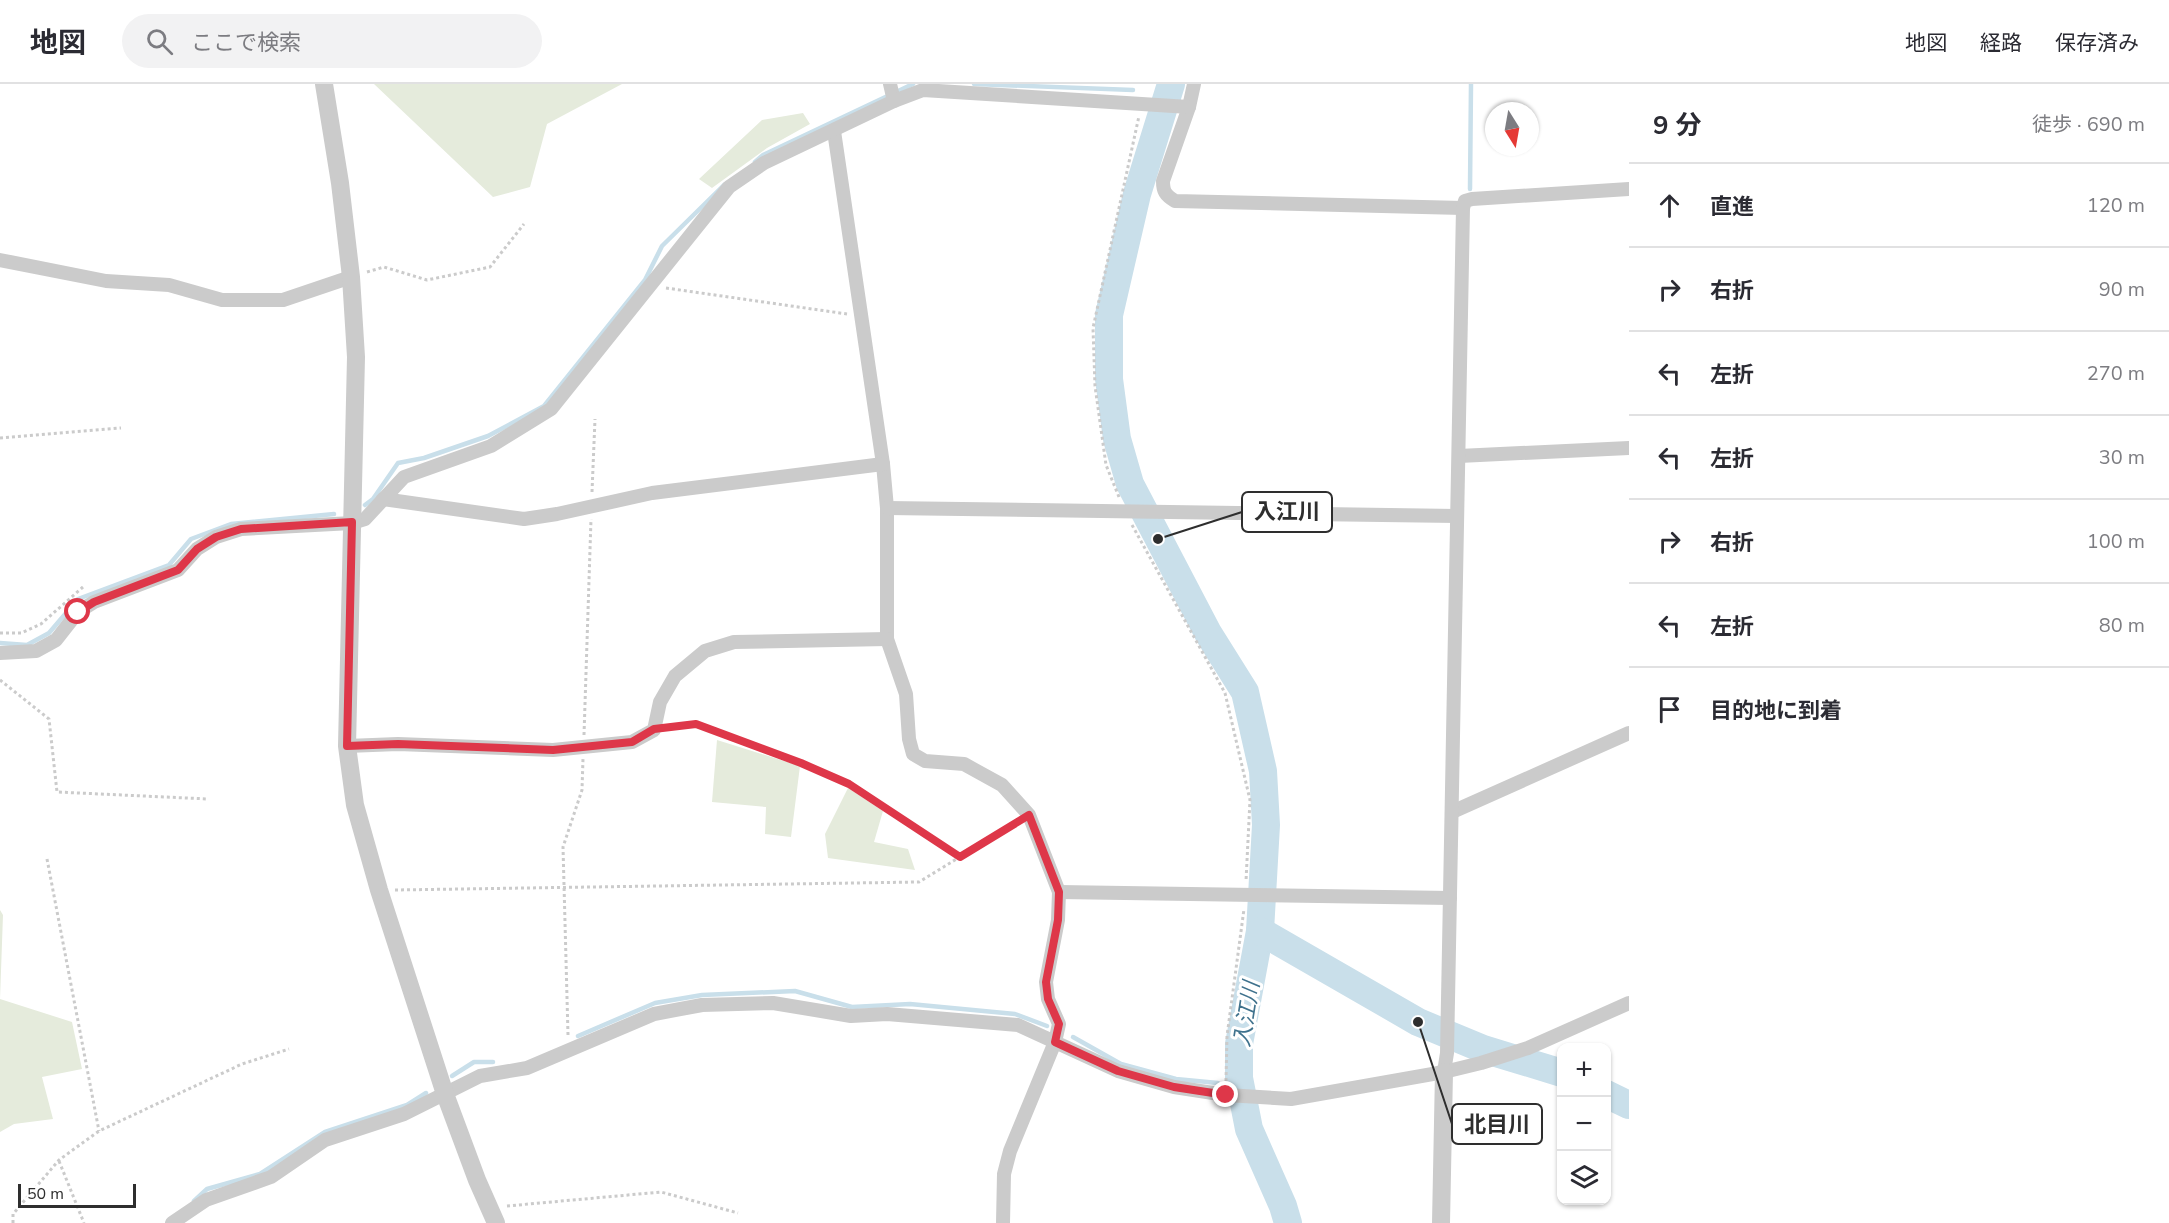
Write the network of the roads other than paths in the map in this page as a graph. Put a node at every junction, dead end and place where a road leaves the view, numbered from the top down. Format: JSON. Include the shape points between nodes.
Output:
{"nodes":[{"id":1,"x":324,"y":84,"type":"edge"},
{"id":2,"x":890,"y":84,"type":"edge"},
{"id":3,"x":1194,"y":84,"type":"edge"},
{"id":4,"x":894,"y":101,"type":"junction"},
{"id":5,"x":1184,"y":106,"type":"junction"},
{"id":6,"x":834,"y":131,"type":"junction"},
{"id":7,"x":1629,"y":189,"type":"edge"},
{"id":8,"x":1463,"y":207,"type":"junction"},
{"id":9,"x":0,"y":260,"type":"edge"},
{"id":10,"x":351,"y":277,"type":"junction"},
{"id":11,"x":1629,"y":448,"type":"edge"},
{"id":12,"x":1459,"y":456,"type":"junction"},
{"id":13,"x":883,"y":464,"type":"junction"},
{"id":14,"x":383,"y":499,"type":"junction"},
{"id":15,"x":887,"y":508,"type":"junction"},
{"id":16,"x":1457,"y":516,"type":"junction"},
{"id":17,"x":352,"y":522,"type":"junction"},
{"id":18,"x":887,"y":639,"type":"junction"},
{"id":19,"x":0,"y":653,"type":"edge"},
{"id":20,"x":1629,"y":733,"type":"edge"},
{"id":21,"x":347,"y":746,"type":"junction"},
{"id":22,"x":1452,"y":812,"type":"junction"},
{"id":23,"x":1059,"y":892,"type":"junction"},
{"id":24,"x":1450,"y":898,"type":"junction"},
{"id":25,"x":1629,"y":1003,"type":"edge"},
{"id":26,"x":1055,"y":1042,"type":"junction"},
{"id":27,"x":1444,"y":1072,"type":"junction"},
{"id":28,"x":445,"y":1094,"type":"junction"},
{"id":29,"x":493,"y":1215,"type":"edge"},
{"id":30,"x":172,"y":1223,"type":"edge"},
{"id":31,"x":1003,"y":1223,"type":"edge"},
{"id":32,"x":1441,"y":1223,"type":"edge"}],
"edges":[{"from":1,"to":10,"type":"street"},
{"from":2,"to":4,"type":"street"},
{"from":3,"to":5,"type":"street"},
{"from":4,"to":5,"type":"street","via":[[923,90]]},
{"from":4,"to":6,"type":"street"},
{"from":5,"to":8,"type":"street","via":[[1163,181],[1167,196],[1175,201]]},
{"from":6,"to":13,"type":"street"},
{"from":6,"to":14,"type":"street","via":[[764,163],[729,187],[551,409],[491,446],[404,477]]},
{"from":7,"to":8,"type":"street","via":[[1472,199],[1465,201]]},
{"from":8,"to":12,"type":"street"},
{"from":9,"to":10,"type":"street","via":[[106,280],[170,285],[222,300],[283,300]]},
{"from":10,"to":17,"type":"street","via":[[356,357]]},
{"from":11,"to":12,"type":"street"},
{"from":12,"to":16,"type":"street"},
{"from":13,"to":14,"type":"street","via":[[652,493],[524,519]]},
{"from":13,"to":15,"type":"street"},
{"from":14,"to":17,"type":"street","via":[[366,519]]},
{"from":15,"to":16,"type":"street"},
{"from":15,"to":18,"type":"street"},
{"from":16,"to":22,"type":"street"},
{"from":17,"to":19,"type":"street","via":[[241,529],[216,537],[197,549],[178,570],[94,602],[78,612],[56,640],[36,651]]},
{"from":17,"to":21,"type":"street"},
{"from":18,"to":21,"type":"street","via":[[734,642],[705,651],[675,676],[660,702],[654,729],[632,742],[553,750]]},
{"from":18,"to":23,"type":"street","via":[[906,694],[913,754],[926,761],[964,764],[1002,785],[1029,815]]},
{"from":20,"to":22,"type":"street"},
{"from":21,"to":28,"type":"street","via":[[355,805]]},
{"from":22,"to":24,"type":"street"},
{"from":23,"to":24,"type":"street"},
{"from":23,"to":26,"type":"street","via":[[1058,920],[1046,982],[1048,999],[1059,1024]]},
{"from":24,"to":27,"type":"street"},
{"from":25,"to":27,"type":"street","via":[[1528,1048]]},
{"from":26,"to":27,"type":"street","via":[[1118,1071],[1174,1087],[1261,1098],[1291,1099]]},
{"from":26,"to":28,"type":"street","via":[[1018,1025],[887,1014],[852,1016],[773,1004],[702,1005],[654,1014],[527,1068],[480,1076]]},
{"from":26,"to":31,"type":"street","via":[[1010,1151],[1004,1174]]},
{"from":27,"to":32,"type":"street"},
{"from":28,"to":29,"type":"street"},
{"from":28,"to":30,"type":"street","via":[[404,1114],[325,1140],[271,1177],[206,1200]]}]}
